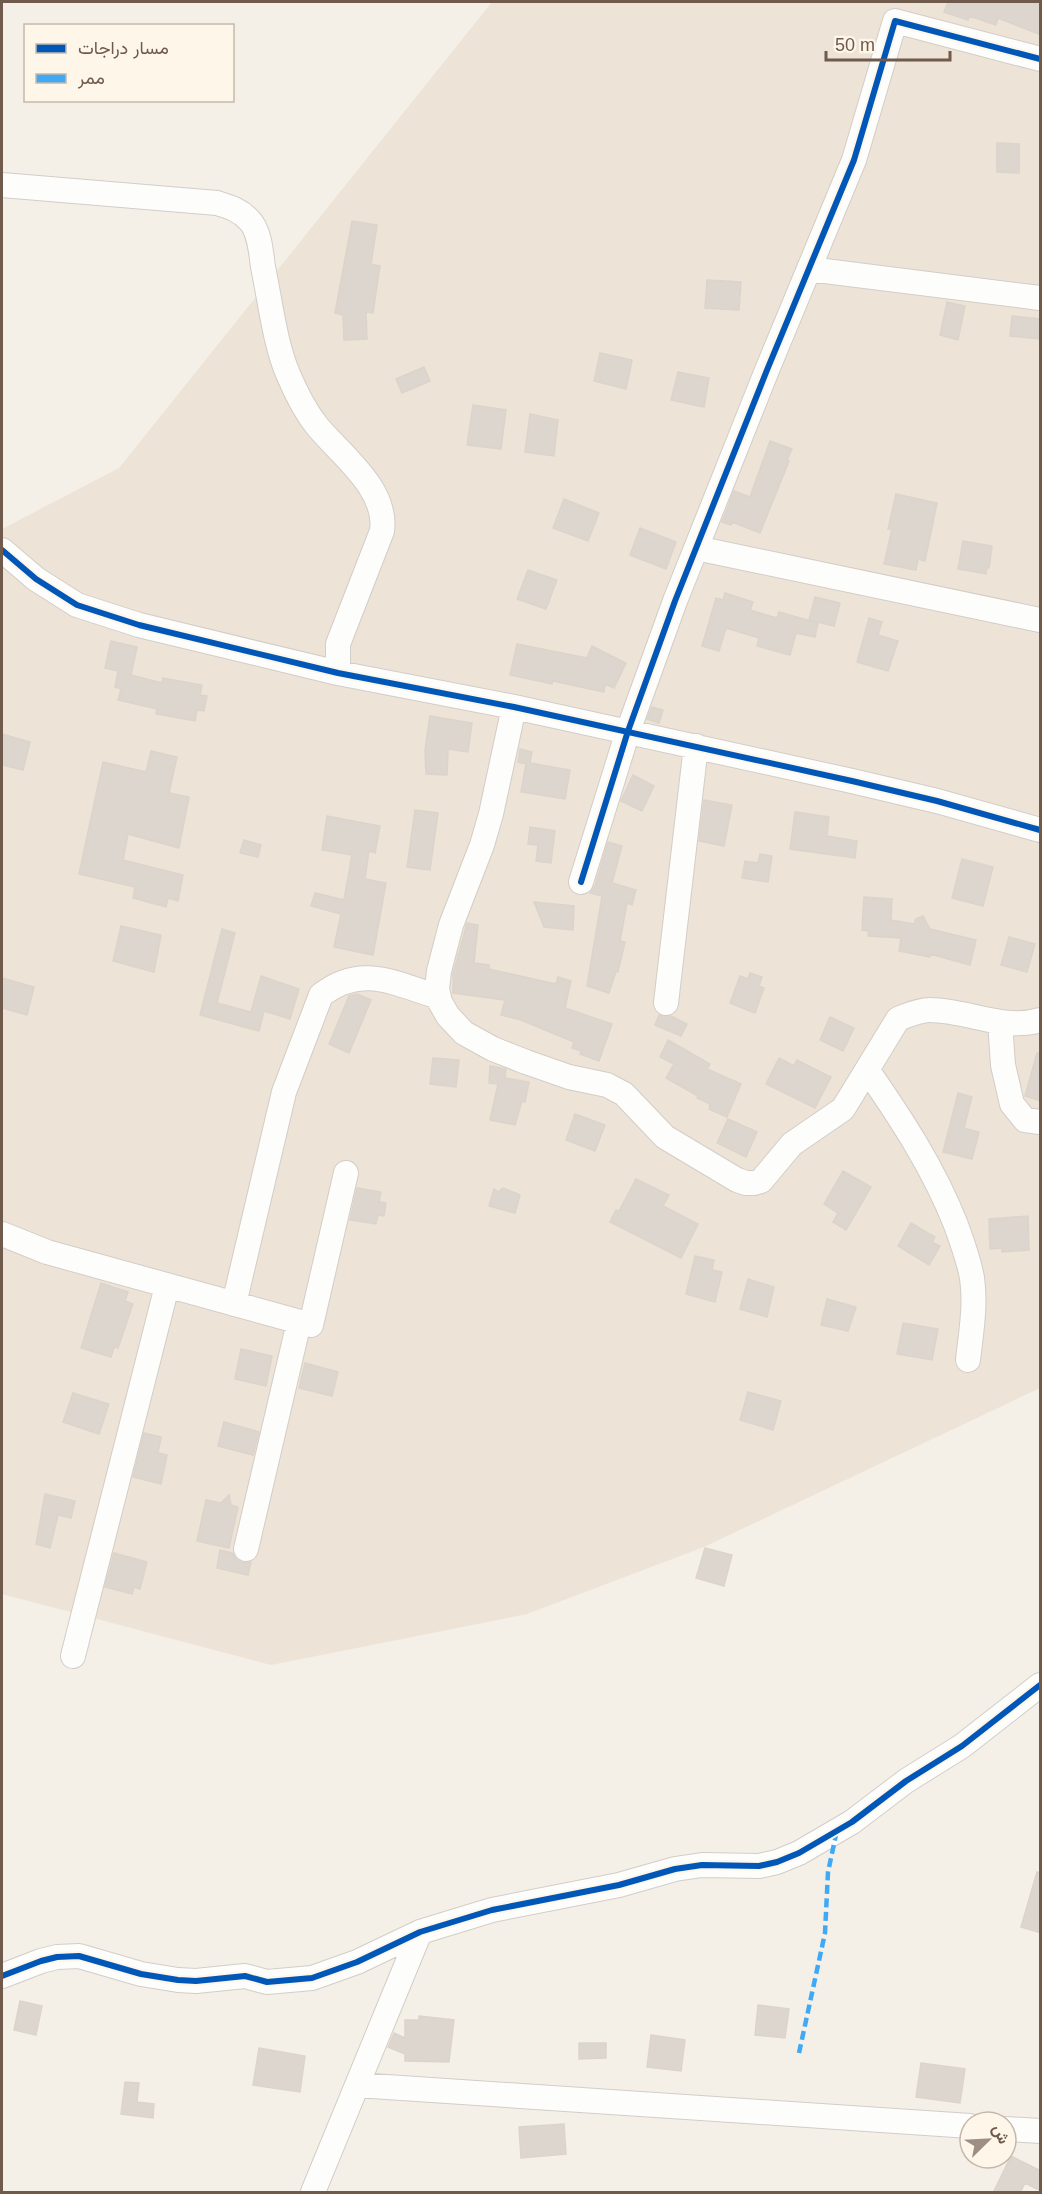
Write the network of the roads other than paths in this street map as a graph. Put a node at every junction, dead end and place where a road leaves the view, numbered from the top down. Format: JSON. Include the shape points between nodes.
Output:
{"nodes":[{"id":1,"x":1041,"y":59,"type":"edge"},
{"id":2,"x":2,"y":185,"type":"edge"},
{"id":3,"x":809,"y":269,"type":"junction"},
{"id":4,"x":1041,"y":298,"type":"edge"},
{"id":5,"x":696,"y":548,"type":"junction"},
{"id":6,"x":2,"y":550,"type":"edge"},
{"id":7,"x":1041,"y":620,"type":"edge"},
{"id":8,"x":338,"y":673,"type":"junction"},
{"id":9,"x":514,"y":707,"type":"junction"},
{"id":10,"x":628,"y":731,"type":"junction"},
{"id":11,"x":696,"y":746,"type":"junction"},
{"id":12,"x":1041,"y":830,"type":"edge"},
{"id":13,"x":581,"y":882,"type":"dead end"},
{"id":14,"x":439,"y":997,"type":"junction"},
{"id":15,"x":666,"y":1003,"type":"dead end"},
{"id":16,"x":1041,"y":1020,"type":"edge"},
{"id":17,"x":1000,"y":1022,"type":"junction"},
{"id":18,"x":868,"y":1071,"type":"junction"},
{"id":19,"x":1041,"y":1122,"type":"edge"},
{"id":20,"x":346,"y":1173,"type":"dead end"},
{"id":21,"x":2,"y":1234,"type":"edge"},
{"id":22,"x":168,"y":1286,"type":"junction"},
{"id":23,"x":234,"y":1304,"type":"junction"},
{"id":24,"x":299,"y":1322,"type":"junction"},
{"id":25,"x":968,"y":1360,"type":"dead end"},
{"id":26,"x":246,"y":1549,"type":"dead end"},
{"id":27,"x":73,"y":1656,"type":"dead end"},
{"id":28,"x":1041,"y":1685,"type":"edge"},
{"id":29,"x":420,"y":1932,"type":"junction"},
{"id":30,"x":5,"y":1978,"type":"edge"},
{"id":31,"x":357,"y":2085,"type":"junction"},
{"id":32,"x":958,"y":2125,"type":"edge"},
{"id":33,"x":1018,"y":2130,"type":"edge"},
{"id":34,"x":1041,"y":2131,"type":"edge"},
{"id":35,"x":313,"y":2193,"type":"edge"}],
"edges":[{"from":1,"to":3,"type":"street","via":[[895,21],[854,160]]},
{"from":2,"to":8,"type":"street","via":[[217,203],[239,210],[251,221],[286,369],[298,397],[316,424],[367,482],[384,520],[338,644]]},
{"from":3,"to":4,"type":"street"},
{"from":3,"to":5,"type":"street"},
{"from":5,"to":7,"type":"street"},
{"from":5,"to":10,"type":"street"},
{"from":6,"to":8,"type":"street","via":[[36,579],[77,605],[186,638]]},
{"from":8,"to":9,"type":"street"},
{"from":9,"to":10,"type":"street"},
{"from":9,"to":14,"type":"street","via":[[491,814],[442,959]]},
{"from":10,"to":11,"type":"street"},
{"from":10,"to":13,"type":"street"},
{"from":11,"to":12,"type":"street","via":[[938,801]]},
{"from":11,"to":15,"type":"street"},
{"from":14,"to":18,"type":"street","via":[[448,1016],[464,1033],[526,1062],[607,1085],[624,1094],[665,1137],[746,1184],[761,1181],[792,1144],[843,1109]]},
{"from":14,"to":23,"type":"street","via":[[362,977],[333,986],[321,995],[284,1092]]},
{"from":16,"to":17,"type":"street","via":[[1025,1025]]},
{"from":17,"to":18,"type":"street","via":[[945,1011],[911,1013],[898,1018]]},
{"from":17,"to":19,"type":"street","via":[[1003,1065],[1012,1104],[1025,1120]]},
{"from":18,"to":25,"type":"street","via":[[907,1127],[942,1191],[965,1249],[973,1303]]},
{"from":20,"to":24,"type":"street","via":[[311,1325]]},
{"from":21,"to":22,"type":"street","via":[[47,1252]]},
{"from":22,"to":23,"type":"street"},
{"from":22,"to":27,"type":"street"},
{"from":23,"to":24,"type":"street"},
{"from":24,"to":26,"type":"street"},
{"from":28,"to":29,"type":"street","via":[[962,1746],[906,1781],[852,1822],[788,1857],[759,1866],[702,1865],[675,1869],[619,1886],[492,1910]]},
{"from":29,"to":30,"type":"street","via":[[357,1962],[312,1978],[290,1981],[267,1982],[245,1976],[196,1981],[160,1978],[79,1956],[41,1961]]},
{"from":29,"to":31,"type":"street"},
{"from":31,"to":32,"type":"street"},
{"from":31,"to":35,"type":"street"},
{"from":33,"to":34,"type":"street"}]}
